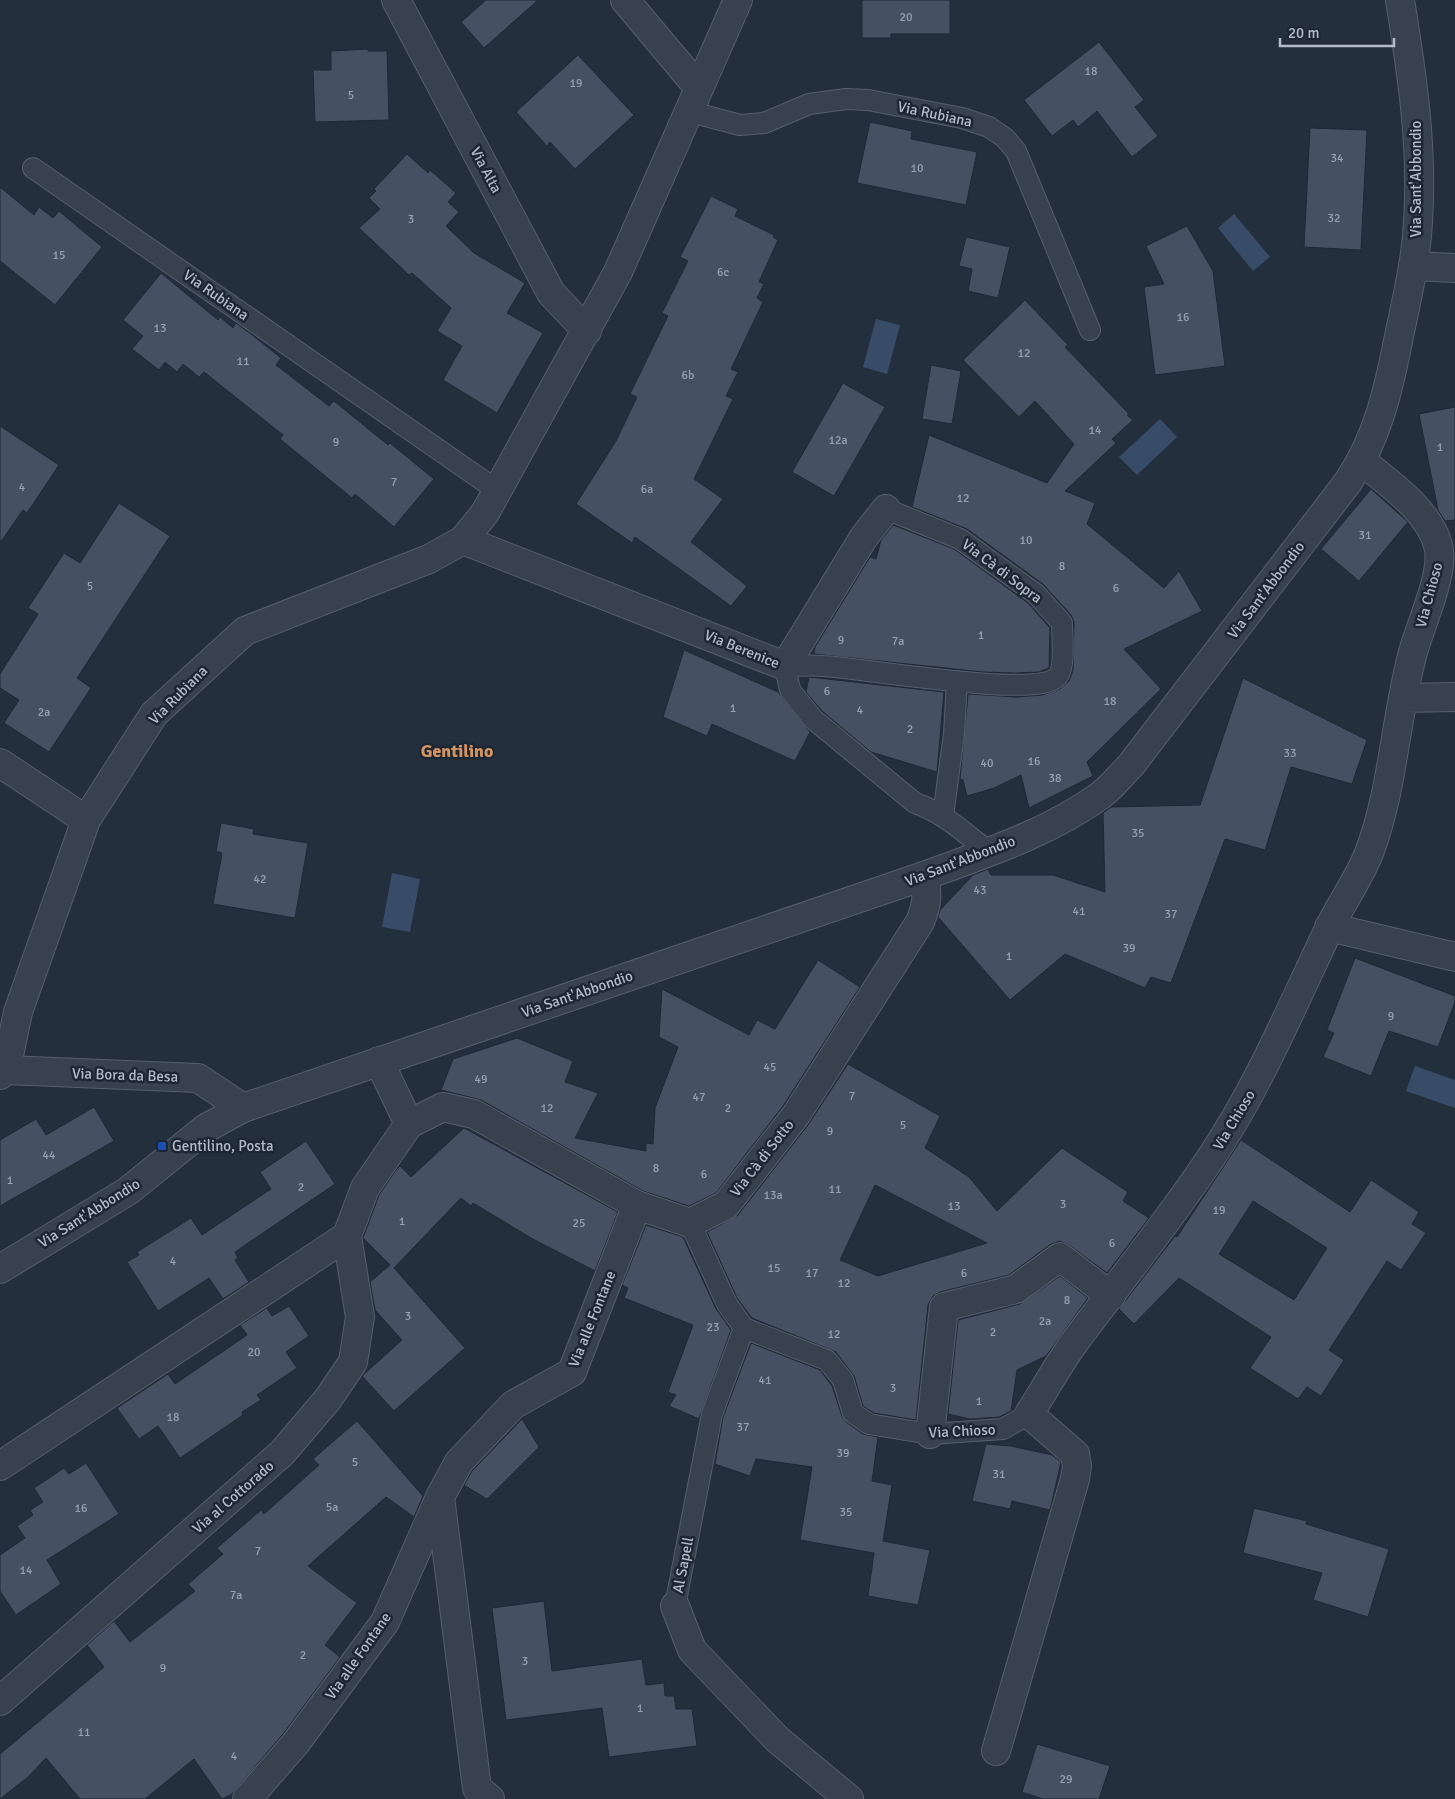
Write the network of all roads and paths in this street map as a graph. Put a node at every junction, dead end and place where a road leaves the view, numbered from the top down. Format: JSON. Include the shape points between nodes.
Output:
{"nodes":[{"id":1,"x":396,"y":0,"type":"edge"},
{"id":2,"x":624,"y":0,"type":"edge"},
{"id":3,"x":738,"y":0,"type":"edge"},
{"id":4,"x":1400,"y":0,"type":"edge"},
{"id":5,"x":693,"y":99,"type":"junction"},
{"id":6,"x":33,"y":168,"type":"dead end"},
{"id":7,"x":1413,"y":266,"type":"junction"},
{"id":8,"x":1455,"y":268,"type":"edge"},
{"id":9,"x":1090,"y":330,"type":"dead end"},
{"id":10,"x":587,"y":331,"type":"junction"},
{"id":11,"x":1362,"y":461,"type":"junction"},
{"id":12,"x":498,"y":491,"type":"junction"},
{"id":13,"x":886,"y":509,"type":"joint"},
{"id":14,"x":463,"y":540,"type":"junction"},
{"id":15,"x":785,"y":666,"type":"junction"},
{"id":16,"x":957,"y":681,"type":"junction"},
{"id":17,"x":1455,"y":697,"type":"edge"},
{"id":18,"x":1403,"y":698,"type":"junction"},
{"id":19,"x":0,"y":763,"type":"edge"},
{"id":20,"x":943,"y":816,"type":"junction"},
{"id":21,"x":86,"y":820,"type":"junction"},
{"id":22,"x":989,"y":852,"type":"junction"},
{"id":23,"x":924,"y":876,"type":"junction"},
{"id":24,"x":1329,"y":927,"type":"junction"},
{"id":25,"x":1455,"y":957,"type":"edge"},
{"id":26,"x":379,"y":1061,"type":"junction"},
{"id":27,"x":3,"y":1072,"type":"edge"},
{"id":28,"x":243,"y":1108,"type":"junction"},
{"id":29,"x":410,"y":1124,"type":"junction"},
{"id":30,"x":637,"y":1205,"type":"junction"},
{"id":31,"x":690,"y":1223,"type":"junction"},
{"id":32,"x":347,"y":1236,"type":"junction"},
{"id":33,"x":0,"y":1269,"type":"edge"},
{"id":34,"x":1111,"y":1296,"type":"junction"},
{"id":35,"x":744,"y":1328,"type":"junction"},
{"id":36,"x":1029,"y":1414,"type":"junction"},
{"id":37,"x":930,"y":1434,"type":"junction"},
{"id":38,"x":0,"y":1466,"type":"edge"},
{"id":39,"x":440,"y":1496,"type":"junction"},
{"id":40,"x":675,"y":1606,"type":"joint"},
{"id":41,"x":0,"y":1701,"type":"edge"},
{"id":42,"x":996,"y":1751,"type":"dead end"},
{"id":43,"x":248,"y":1799,"type":"edge"},
{"id":44,"x":490,"y":1799,"type":"edge"},
{"id":45,"x":848,"y":1799,"type":"edge"}],
"edges":[{"from":1,"to":10,"type":"street","name":"Via Alta","via":[[551,293]]},
{"from":2,"to":5,"type":"street"},
{"from":3,"to":5,"type":"street","name":"Via Rubiana"},
{"from":4,"to":7,"type":"street","name":"Via Sant'Abbondio","via":[[1414,90],[1419,154],[1418,222]]},
{"from":5,"to":9,"type":"lane","name":"Via Rubiana","via":[[740,125],[764,123],[809,104],[853,99],[962,118],[989,127],[1016,151]]},
{"from":5,"to":10,"type":"street","name":"Via Rubiana","via":[[618,272]]},
{"from":6,"to":12,"type":"lane","name":"Via Rubiana"},
{"from":7,"to":8,"type":"street"},
{"from":7,"to":11,"type":"street","name":"Via Sant'Abbondio","via":[[1388,392]]},
{"from":10,"to":12,"type":"street","name":"Via Rubiana"},
{"from":11,"to":18,"type":"street","name":"Via Chioso","via":[[1421,514],[1433,530],[1439,547],[1439,566]]},
{"from":11,"to":22,"type":"street","name":"Via Sant'Abbondio","via":[[1236,630],[1130,765],[1103,794],[1069,817]]},
{"from":12,"to":14,"type":"street","name":"Via Rubiana"},
{"from":13,"to":15,"type":"street","name":"Via Cà di Sopra","via":[[864,537]]},
{"from":13,"to":16,"type":"lane","name":"Via Cà di Sopra","via":[[960,539],[1036,594],[1062,623],[1062,669],[1057,678],[1046,683]]},
{"from":14,"to":15,"type":"street","name":"Via Berenice"},
{"from":14,"to":21,"type":"street","name":"Via Rubiana","via":[[429,559],[245,632],[154,714]]},
{"from":15,"to":16,"type":"lane","name":"Via Cà di Sopra","via":[[822,666]]},
{"from":15,"to":20,"type":"lane","name":"Via Berenice","via":[[790,690],[813,719],[915,803]]},
{"from":16,"to":20,"type":"lane"},
{"from":17,"to":18,"type":"street"},
{"from":18,"to":24,"type":"street","name":"Via Chioso","via":[[1379,824],[1368,856]]},
{"from":19,"to":21,"type":"street"},
{"from":20,"to":22,"type":"lane","name":"Via Berenice"},
{"from":21,"to":27,"type":"street","name":"Via Rubiana","via":[[18,1012]]},
{"from":22,"to":23,"type":"street","name":"Via Sant'Abbondio"},
{"from":23,"to":26,"type":"street","name":"Via Sant'Abbondio"},
{"from":23,"to":31,"type":"street","name":"Via Cà di Sotto","via":[[928,895],[920,922],[796,1115],[726,1205]]},
{"from":24,"to":25,"type":"street"},
{"from":24,"to":34,"type":"street","name":"Via Chioso","via":[[1248,1098],[1210,1159]]},
{"from":26,"to":28,"type":"street","name":"Via Sant'Abbondio"},
{"from":26,"to":29,"type":"street"},
{"from":27,"to":28,"type":"street","name":"Via Bora da Besa","via":[[198,1078]]},
{"from":28,"to":33,"type":"street","name":"Via Sant'Abbondio","via":[[206,1128],[128,1191]]},
{"from":29,"to":30,"type":"street","via":[[443,1107],[474,1114]]},
{"from":29,"to":32,"type":"street","name":"Via al Cottorado","via":[[364,1188]]},
{"from":30,"to":31,"type":"street"},
{"from":30,"to":39,"type":"street","name":"Via alle Fontane","via":[[572,1372],[513,1405],[459,1462]]},
{"from":31,"to":35,"type":"lane","via":[[727,1304]]},
{"from":32,"to":38,"type":"street"},
{"from":32,"to":41,"type":"street","name":"Via al Cottorado","via":[[360,1317],[353,1362],[328,1399],[282,1453]]},
{"from":34,"to":36,"type":"street","name":"Via Chioso","via":[[1075,1342]]},
{"from":34,"to":37,"type":"street","via":[[1060,1257],[1016,1289],[944,1307]]},
{"from":35,"to":37,"type":"lane","name":"Via Chioso","via":[[827,1360],[843,1380],[853,1413],[869,1424]]},
{"from":35,"to":40,"type":"lane","name":"Al Sapell","via":[[712,1414]]},
{"from":36,"to":37,"type":"lane","name":"Via Chioso","via":[[1003,1429]]},
{"from":36,"to":42,"type":"street","via":[[1075,1454],[1076,1480]]},
{"from":39,"to":43,"type":"street","name":"Via alle Fontane","via":[[385,1622],[294,1744]]},
{"from":39,"to":44,"type":"street","via":[[477,1788]]},
{"from":40,"to":45,"type":"street","name":"Al Sapell","via":[[692,1650],[777,1739]]}]}
